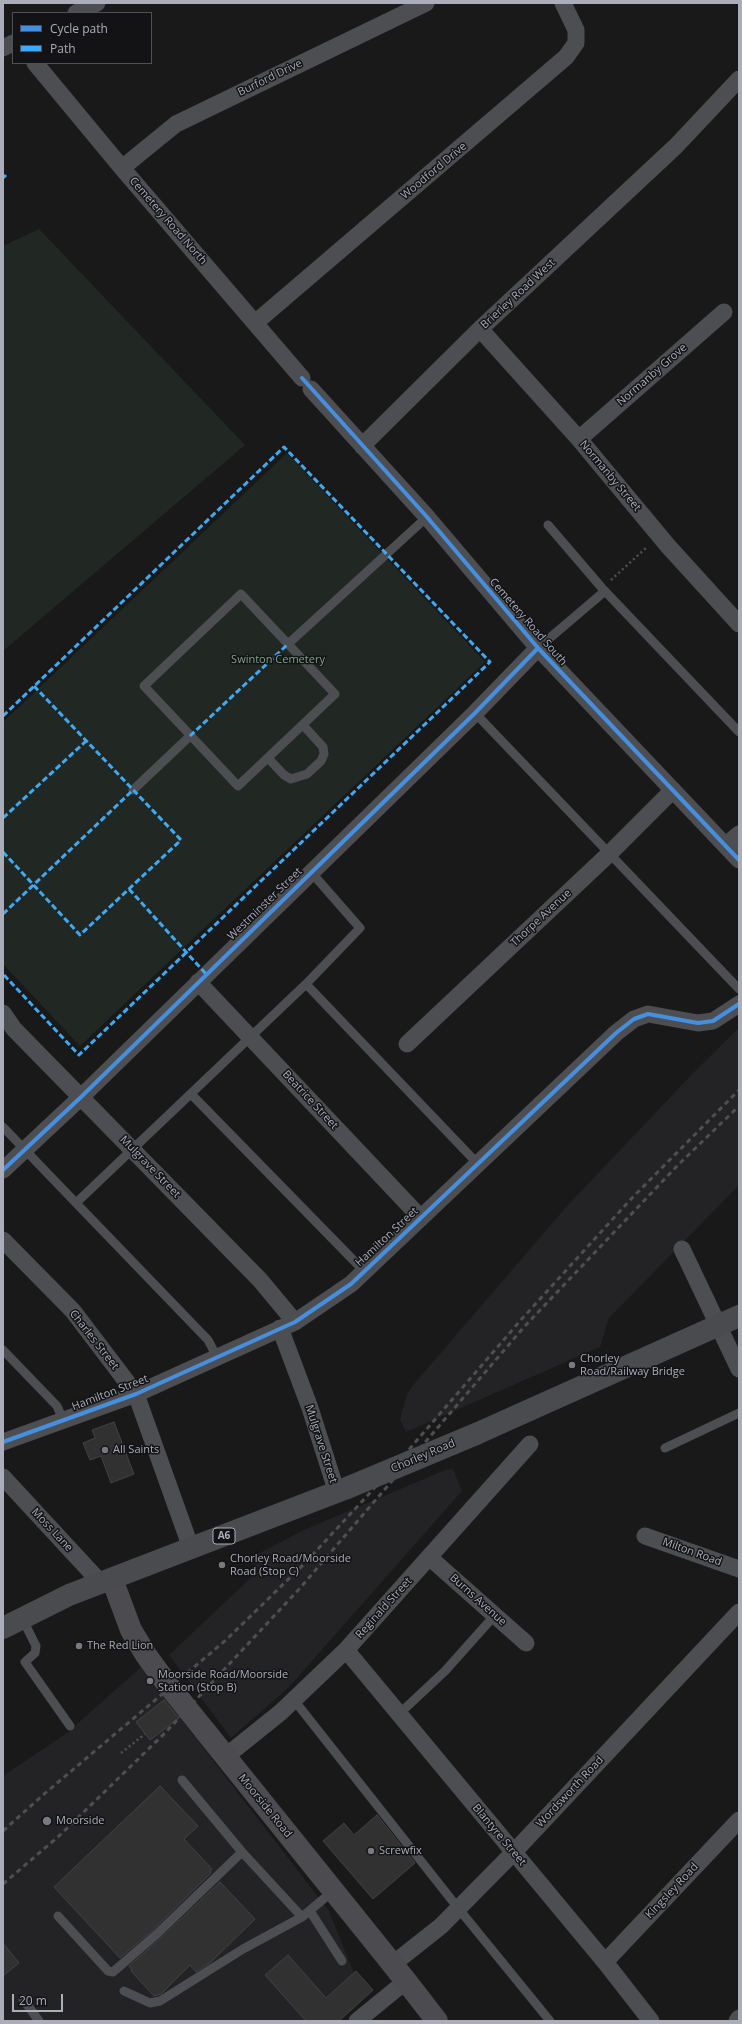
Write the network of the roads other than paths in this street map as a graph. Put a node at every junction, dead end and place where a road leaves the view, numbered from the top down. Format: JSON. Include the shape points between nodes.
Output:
{"nodes":[{"id":1,"x":97,"y":3,"type":"edge"},
{"id":2,"x":426,"y":3,"type":"edge"},
{"id":3,"x":563,"y":3,"type":"edge"},
{"id":4,"x":78,"y":12,"type":"edge"},
{"id":5,"x":12,"y":44,"type":"edge"},
{"id":6,"x":3,"y":48,"type":"edge"},
{"id":7,"x":36,"y":64,"type":"edge"},
{"id":8,"x":739,"y":79,"type":"edge"},
{"id":9,"x":122,"y":168,"type":"junction"},
{"id":10,"x":724,"y":312,"type":"dead end"},
{"id":11,"x":255,"y":323,"type":"junction"},
{"id":12,"x":480,"y":330,"type":"junction"},
{"id":13,"x":307,"y":384,"type":"joint"},
{"id":14,"x":579,"y":439,"type":"junction"},
{"id":15,"x":362,"y":446,"type":"junction"},
{"id":16,"x":427,"y":517,"type":"junction"},
{"id":17,"x":548,"y":525,"type":"dead end"},
{"id":18,"x":604,"y":590,"type":"junction"},
{"id":19,"x":739,"y":624,"type":"edge"},
{"id":20,"x":288,"y":644,"type":"junction"},
{"id":21,"x":538,"y":648,"type":"junction"},
{"id":22,"x":476,"y":713,"type":"junction"},
{"id":23,"x":303,"y":725,"type":"junction"},
{"id":24,"x":739,"y":732,"type":"edge"},
{"id":25,"x":190,"y":736,"type":"junction"},
{"id":26,"x":268,"y":758,"type":"junction"},
{"id":27,"x":133,"y":790,"type":"dead end"},
{"id":28,"x":674,"y":790,"type":"junction"},
{"id":29,"x":739,"y":834,"type":"edge"},
{"id":30,"x":726,"y":845,"type":"junction"},
{"id":31,"x":610,"y":853,"type":"junction"},
{"id":32,"x":739,"y":860,"type":"edge"},
{"id":33,"x":311,"y":872,"type":"junction"},
{"id":34,"x":198,"y":982,"type":"junction"},
{"id":35,"x":306,"y":984,"type":"junction"},
{"id":36,"x":739,"y":989,"type":"edge"},
{"id":37,"x":739,"y":1004,"type":"edge"},
{"id":38,"x":3,"y":1013,"type":"edge"},
{"id":39,"x":250,"y":1037,"type":"junction"},
{"id":40,"x":407,"y":1044,"type":"dead end"},
{"id":41,"x":191,"y":1094,"type":"junction"},
{"id":42,"x":80,"y":1098,"type":"junction"},
{"id":43,"x":3,"y":1128,"type":"edge"},
{"id":44,"x":133,"y":1149,"type":"junction"},
{"id":45,"x":25,"y":1150,"type":"junction"},
{"id":46,"x":477,"y":1163,"type":"junction"},
{"id":47,"x":3,"y":1170,"type":"edge"},
{"id":48,"x":76,"y":1204,"type":"junction"},
{"id":49,"x":421,"y":1218,"type":"junction"},
{"id":50,"x":3,"y":1240,"type":"edge"},
{"id":51,"x":682,"y":1249,"type":"dead end"},
{"id":52,"x":364,"y":1271,"type":"junction"},
{"id":53,"x":739,"y":1316,"type":"edge"},
{"id":54,"x":288,"y":1325,"type":"junction"},
{"id":55,"x":718,"y":1325,"type":"junction"},
{"id":56,"x":3,"y":1350,"type":"edge"},
{"id":57,"x":217,"y":1357,"type":"junction"},
{"id":58,"x":739,"y":1369,"type":"edge"},
{"id":59,"x":136,"y":1394,"type":"junction"},
{"id":60,"x":739,"y":1413,"type":"edge"},
{"id":61,"x":63,"y":1420,"type":"junction"},
{"id":62,"x":3,"y":1442,"type":"edge"},
{"id":63,"x":530,"y":1444,"type":"dead end"},
{"id":64,"x":665,"y":1448,"type":"dead end"},
{"id":65,"x":3,"y":1477,"type":"edge"},
{"id":66,"x":342,"y":1491,"type":"junction"},
{"id":67,"x":645,"y":1536,"type":"dead end"},
{"id":68,"x":191,"y":1548,"type":"junction"},
{"id":69,"x":430,"y":1557,"type":"junction"},
{"id":70,"x":739,"y":1569,"type":"edge"},
{"id":71,"x":107,"y":1581,"type":"junction"},
{"id":72,"x":739,"y":1612,"type":"edge"},
{"id":73,"x":494,"y":1615,"type":"junction"},
{"id":74,"x":22,"y":1618,"type":"junction"},
{"id":75,"x":3,"y":1628,"type":"edge"},
{"id":76,"x":526,"y":1643,"type":"dead end"},
{"id":77,"x":346,"y":1650,"type":"junction"},
{"id":78,"x":294,"y":1700,"type":"junction"},
{"id":79,"x":399,"y":1714,"type":"junction"},
{"id":80,"x":70,"y":1726,"type":"dead end"},
{"id":81,"x":225,"y":1757,"type":"junction"},
{"id":82,"x":182,"y":1780,"type":"dead end"},
{"id":83,"x":739,"y":1820,"type":"edge"},
{"id":84,"x":242,"y":1852,"type":"junction"},
{"id":85,"x":513,"y":1853,"type":"junction"},
{"id":86,"x":334,"y":1891,"type":"junction"},
{"id":87,"x":458,"y":1908,"type":"junction"},
{"id":88,"x":310,"y":1911,"type":"junction"},
{"id":89,"x":58,"y":1916,"type":"dead end"},
{"id":90,"x":302,"y":1917,"type":"junction"},
{"id":91,"x":342,"y":1961,"type":"dead end"},
{"id":92,"x":605,"y":1962,"type":"junction"},
{"id":93,"x":393,"y":1964,"type":"junction"},
{"id":94,"x":406,"y":1981,"type":"junction"},
{"id":95,"x":124,"y":1991,"type":"dead end"},
{"id":96,"x":23,"y":1999,"type":"dead end"},
{"id":97,"x":739,"y":2018,"type":"edge"},
{"id":98,"x":39,"y":2021,"type":"edge"},
{"id":99,"x":357,"y":2021,"type":"edge"},
{"id":100,"x":437,"y":2021,"type":"edge"},
{"id":101,"x":550,"y":2021,"type":"edge"},
{"id":102,"x":651,"y":2021,"type":"edge"},
{"id":103,"x":736,"y":2021,"type":"edge"}],
"edges":[{"from":1,"to":4,"type":"street"},
{"from":2,"to":9,"type":"street","name":"Burford Drive","via":[[176,124]]},
{"from":3,"to":11,"type":"street","name":"Woodford Drive","via":[[576,30],[576,43],[566,57]]},
{"from":5,"to":6,"type":"street"},
{"from":7,"to":9,"type":"street","name":"Cemetery Road North"},
{"from":8,"to":12,"type":"street","name":"Brierley Road West","via":[[676,146]]},
{"from":9,"to":11,"type":"street","name":"Cemetery Road North"},
{"from":10,"to":14,"type":"street","name":"Normanby Grove"},
{"from":11,"to":13,"type":"street","name":"Cemetery Road North"},
{"from":12,"to":14,"type":"street","name":"Normanby Street"},
{"from":12,"to":15,"type":"street","name":"Brierley Road West"},
{"from":13,"to":15,"type":"street","name":"Cemetery Road South"},
{"from":14,"to":19,"type":"street","name":"Normanby Street","via":[[660,536]]},
{"from":15,"to":16,"type":"street","name":"Cemetery Road South"},
{"from":16,"to":20,"type":"lane"},
{"from":16,"to":21,"type":"street","name":"Cemetery Road South"},
{"from":17,"to":18,"type":"lane"},
{"from":18,"to":21,"type":"lane"},
{"from":18,"to":24,"type":"lane"},
{"from":20,"to":23,"type":"lane","via":[[335,694]]},
{"from":20,"to":25,"type":"lane","via":[[241,594],[144,686]]},
{"from":21,"to":22,"type":"street","name":"Westminster Street"},
{"from":21,"to":28,"type":"street","name":"Cemetery Road South"},
{"from":22,"to":31,"type":"lane"},
{"from":22,"to":33,"type":"street","name":"Westminster Street"},
{"from":23,"to":26,"type":"lane"},
{"from":23,"to":26,"type":"lane","via":[[323,747],[324,754],[307,774],[292,779],[284,775]]},
{"from":25,"to":26,"type":"lane","via":[[238,786]]},
{"from":25,"to":27,"type":"lane"},
{"from":28,"to":30,"type":"street","name":"Cemetery Road South"},
{"from":28,"to":31,"type":"street","name":"Thorpe Avenue"},
{"from":29,"to":30,"type":"street"},
{"from":30,"to":32,"type":"street","name":"Cemetery Road South"},
{"from":31,"to":36,"type":"lane"},
{"from":31,"to":40,"type":"street","name":"Thorpe Avenue"},
{"from":33,"to":34,"type":"street","name":"Westminster Street"},
{"from":33,"to":35,"type":"lane","via":[[360,928]]},
{"from":34,"to":39,"type":"street","name":"Beatrice Street"},
{"from":34,"to":42,"type":"street","name":"Westminster Street"},
{"from":35,"to":39,"type":"lane"},
{"from":35,"to":46,"type":"lane"},
{"from":37,"to":46,"type":"street","name":"Hamilton Street","via":[[713,1021],[698,1023],[648,1014],[634,1019]]},
{"from":38,"to":42,"type":"street","name":"Mulgrave Street","via":[[14,1029]]},
{"from":39,"to":41,"type":"lane"},
{"from":39,"to":49,"type":"street","name":"Beatrice Street"},
{"from":41,"to":44,"type":"lane"},
{"from":41,"to":52,"type":"lane"},
{"from":42,"to":44,"type":"street","name":"Mulgrave Street"},
{"from":42,"to":45,"type":"street","name":"Westminster Street"},
{"from":43,"to":45,"type":"lane"},
{"from":44,"to":48,"type":"lane"},
{"from":44,"to":54,"type":"street","name":"Mulgrave Street","via":[[260,1280]]},
{"from":45,"to":47,"type":"street","name":"Westminster Street"},
{"from":45,"to":48,"type":"lane"},
{"from":46,"to":49,"type":"street","name":"Hamilton Street"},
{"from":48,"to":57,"type":"lane","via":[[208,1340]]},
{"from":49,"to":52,"type":"street","name":"Hamilton Street"},
{"from":50,"to":59,"type":"street","name":"Charles Street","via":[[73,1311]]},
{"from":51,"to":55,"type":"street"},
{"from":52,"to":54,"type":"street","name":"Hamilton Street","via":[[351,1284]]},
{"from":53,"to":55,"type":"main road","name":"Chorley Road","number":"A6"},
{"from":54,"to":57,"type":"street","name":"Hamilton Street"},
{"from":54,"to":66,"type":"street","name":"Mulgrave Street","via":[[310,1408]]},
{"from":55,"to":58,"type":"street"},
{"from":55,"to":66,"type":"main road","name":"Chorley Road","number":"A6","bridge":true},
{"from":56,"to":61,"type":"lane","via":[[57,1406]]},
{"from":57,"to":59,"type":"street","name":"Hamilton Street"},
{"from":59,"to":61,"type":"street","name":"Hamilton Street"},
{"from":59,"to":68,"type":"street","name":"Charles Street"},
{"from":60,"to":64,"type":"lane"},
{"from":61,"to":62,"type":"street","name":"Hamilton Street"},
{"from":63,"to":69,"type":"street","name":"Reginald Street"},
{"from":65,"to":71,"type":"street","name":"Moss Lane"},
{"from":66,"to":68,"type":"main road","name":"Chorley Road","number":"A6"},
{"from":67,"to":70,"type":"street","name":"Milton Road"},
{"from":68,"to":71,"type":"main road","name":"Chorley Road","number":"A6"},
{"from":69,"to":73,"type":"street","name":"Burns Avenue"},
{"from":69,"to":77,"type":"street","name":"Reginald Street"},
{"from":71,"to":74,"type":"main road","number":"A6","via":[[69,1595]]},
{"from":71,"to":81,"type":"street","name":"Moorside Road","bridge":true,"via":[[146,1655]]},
{"from":72,"to":85,"type":"street","name":"Wordsworth Road"},
{"from":73,"to":76,"type":"street","name":"Burns Avenue"},
{"from":73,"to":79,"type":"lane","via":[[445,1671]]},
{"from":74,"to":75,"type":"main road","number":"A6"},
{"from":74,"to":80,"type":"lane","via":[[36,1646],[35,1653],[24,1662]]},
{"from":77,"to":78,"type":"street","name":"Reginald Street"},
{"from":77,"to":79,"type":"street","name":"Blantyre Street"},
{"from":78,"to":81,"type":"street","name":"Reginald Street"},
{"from":78,"to":87,"type":"lane"},
{"from":79,"to":85,"type":"street","name":"Blantyre Street"},
{"from":81,"to":86,"type":"street","name":"Moorside Road"},
{"from":82,"to":84,"type":"lane"},
{"from":83,"to":92,"type":"street","name":"Kingsley Road"},
{"from":84,"to":89,"type":"lane","via":[[158,1933],[113,1972],[108,1971]]},
{"from":84,"to":90,"type":"lane"},
{"from":85,"to":87,"type":"street","name":"Wordsworth Road"},
{"from":85,"to":92,"type":"street","name":"Blantyre Street"},
{"from":86,"to":88,"type":"lane"},
{"from":86,"to":93,"type":"street","name":"Moorside Road"},
{"from":87,"to":93,"type":"street","name":"Wordsworth Road"},
{"from":87,"to":101,"type":"lane"},
{"from":88,"to":90,"type":"lane"},
{"from":88,"to":91,"type":"lane"},
{"from":90,"to":95,"type":"lane","via":[[243,1949],[160,2001],[150,2003]]},
{"from":92,"to":102,"type":"street","name":"Blantyre Street"},
{"from":93,"to":94,"type":"street","name":"Moorside Road"},
{"from":94,"to":99,"type":"street"},
{"from":94,"to":100,"type":"street","name":"Moorside Road"},
{"from":96,"to":98,"type":"lane"},
{"from":97,"to":103,"type":"street"}]}
